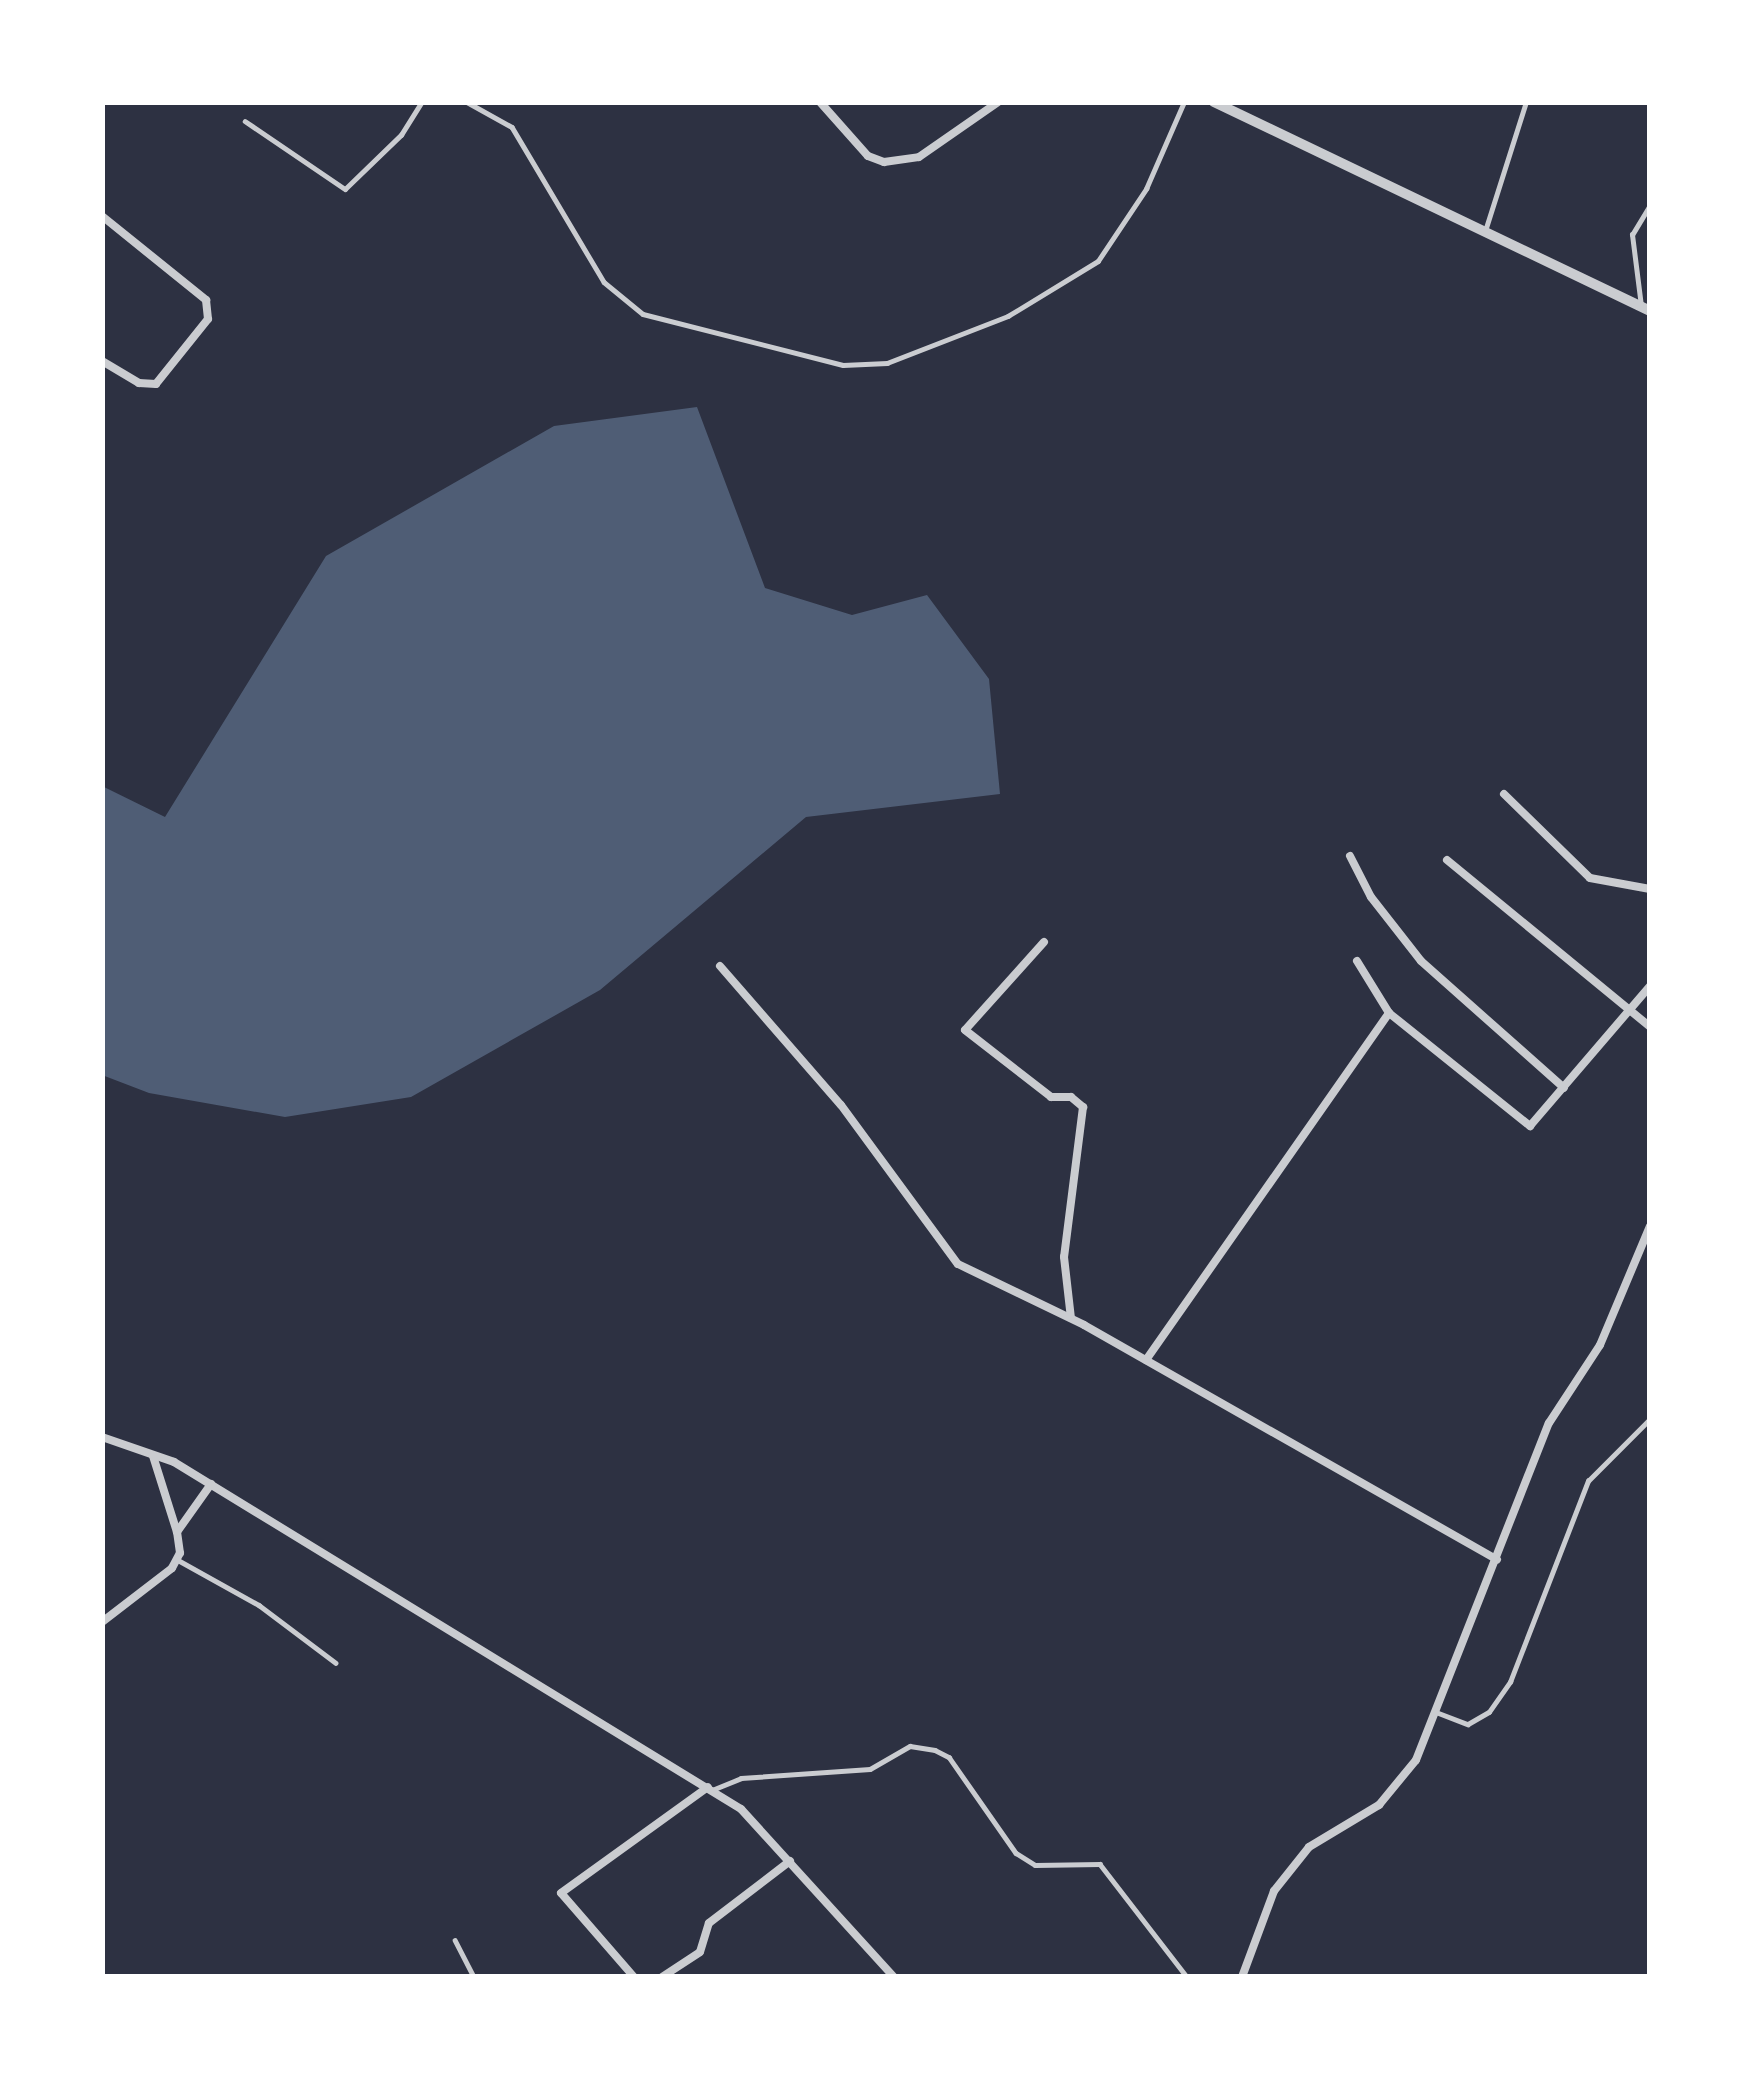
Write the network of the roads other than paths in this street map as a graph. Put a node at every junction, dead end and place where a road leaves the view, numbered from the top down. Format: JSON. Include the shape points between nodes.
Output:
{"nodes":[{"id":1,"x":422,"y":102,"type":"edge"},
{"id":2,"x":467,"y":102,"type":"edge"},
{"id":3,"x":820,"y":102,"type":"edge"},
{"id":4,"x":998,"y":102,"type":"edge"},
{"id":5,"x":1184,"y":102,"type":"edge"},
{"id":6,"x":1214,"y":102,"type":"edge"},
{"id":7,"x":1526,"y":102,"type":"edge"},
{"id":8,"x":245,"y":121,"type":"dead end"},
{"id":9,"x":1650,"y":205,"type":"edge"},
{"id":10,"x":102,"y":216,"type":"edge"},
{"id":11,"x":1486,"y":230,"type":"junction"},
{"id":12,"x":1646,"y":308,"type":"edge"},
{"id":13,"x":102,"y":361,"type":"edge"},
{"id":14,"x":1504,"y":794,"type":"dead end"},
{"id":15,"x":1350,"y":856,"type":"dead end"},
{"id":16,"x":1447,"y":860,"type":"dead end"},
{"id":17,"x":1650,"y":889,"type":"edge"},
{"id":18,"x":1044,"y":942,"type":"dead end"},
{"id":19,"x":1357,"y":961,"type":"dead end"},
{"id":20,"x":720,"y":966,"type":"dead end"},
{"id":21,"x":1650,"y":986,"type":"edge"},
{"id":22,"x":1389,"y":1013,"type":"junction"},
{"id":23,"x":1626,"y":1015,"type":"junction"},
{"id":24,"x":1650,"y":1027,"type":"edge"},
{"id":25,"x":1564,"y":1088,"type":"junction"},
{"id":26,"x":1650,"y":1226,"type":"edge"},
{"id":27,"x":1072,"y":1319,"type":"junction"},
{"id":28,"x":1146,"y":1360,"type":"junction"},
{"id":29,"x":1650,"y":1419,"type":"edge"},
{"id":30,"x":103,"y":1435,"type":"edge"},
{"id":31,"x":153,"y":1454,"type":"junction"},
{"id":32,"x":211,"y":1484,"type":"junction"},
{"id":33,"x":177,"y":1532,"type":"junction"},
{"id":34,"x":178,"y":1560,"type":"junction"},
{"id":35,"x":1497,"y":1560,"type":"junction"},
{"id":36,"x":102,"y":1622,"type":"edge"},
{"id":37,"x":336,"y":1663,"type":"dead end"},
{"id":38,"x":1436,"y":1712,"type":"junction"},
{"id":39,"x":710,"y":1789,"type":"junction"},
{"id":40,"x":790,"y":1861,"type":"junction"},
{"id":41,"x":455,"y":1940,"type":"dead end"},
{"id":42,"x":474,"y":1977,"type":"edge"},
{"id":43,"x":634,"y":1977,"type":"edge"},
{"id":44,"x":662,"y":1977,"type":"edge"},
{"id":45,"x":894,"y":1977,"type":"edge"},
{"id":46,"x":1187,"y":1977,"type":"edge"},
{"id":47,"x":1242,"y":1977,"type":"edge"}],
"edges":[{"from":1,"to":8,"type":"lane","via":[[401,135],[344,189]]},
{"from":2,"to":5,"type":"lane","via":[[512,127],[604,282],[643,314],[843,365],[887,363],[1008,316],[1098,261],[1146,189]]},
{"from":3,"to":4,"type":"street","via":[[868,156],[884,162],[919,157]]},
{"from":6,"to":11,"type":"street"},
{"from":7,"to":11,"type":"lane"},
{"from":9,"to":12,"type":"lane","via":[[1632,235]]},
{"from":10,"to":13,"type":"street","via":[[206,300],[208,319],[156,384]]},
{"from":11,"to":12,"type":"street"},
{"from":14,"to":17,"type":"street","via":[[1590,878]]},
{"from":15,"to":25,"type":"street","via":[[1371,898],[1421,961]]},
{"from":16,"to":23,"type":"street"},
{"from":18,"to":27,"type":"street","via":[[965,1030],[1051,1096],[1083,1107],[1064,1257]]},
{"from":19,"to":22,"type":"street"},
{"from":20,"to":27,"type":"street","via":[[841,1105],[958,1264]]},
{"from":21,"to":23,"type":"street"},
{"from":22,"to":25,"type":"street","via":[[1519,1123],[1530,1126]]},
{"from":22,"to":28,"type":"street"},
{"from":23,"to":24,"type":"street"},
{"from":23,"to":25,"type":"street"},
{"from":26,"to":35,"type":"street","via":[[1600,1345],[1549,1423]]},
{"from":27,"to":28,"type":"street"},
{"from":28,"to":35,"type":"street"},
{"from":29,"to":38,"type":"lane","via":[[1588,1481],[1510,1682],[1490,1712],[1468,1724]]},
{"from":30,"to":31,"type":"street"},
{"from":31,"to":32,"type":"street"},
{"from":31,"to":33,"type":"street"},
{"from":32,"to":33,"type":"street"},
{"from":32,"to":39,"type":"street"},
{"from":33,"to":34,"type":"street"},
{"from":34,"to":36,"type":"street"},
{"from":34,"to":37,"type":"lane"},
{"from":35,"to":38,"type":"street"},
{"from":38,"to":47,"type":"street","via":[[1416,1760],[1379,1805],[1309,1846],[1274,1891]]},
{"from":39,"to":40,"type":"street"},
{"from":39,"to":43,"type":"street","via":[[561,1893]]},
{"from":39,"to":46,"type":"lane","via":[[741,1778],[870,1768],[910,1746],[935,1750],[950,1757],[1016,1853],[1035,1865],[1100,1864]]},
{"from":40,"to":44,"type":"street","via":[[710,1924],[700,1952]]},
{"from":40,"to":45,"type":"street"},
{"from":41,"to":42,"type":"lane"}]}
